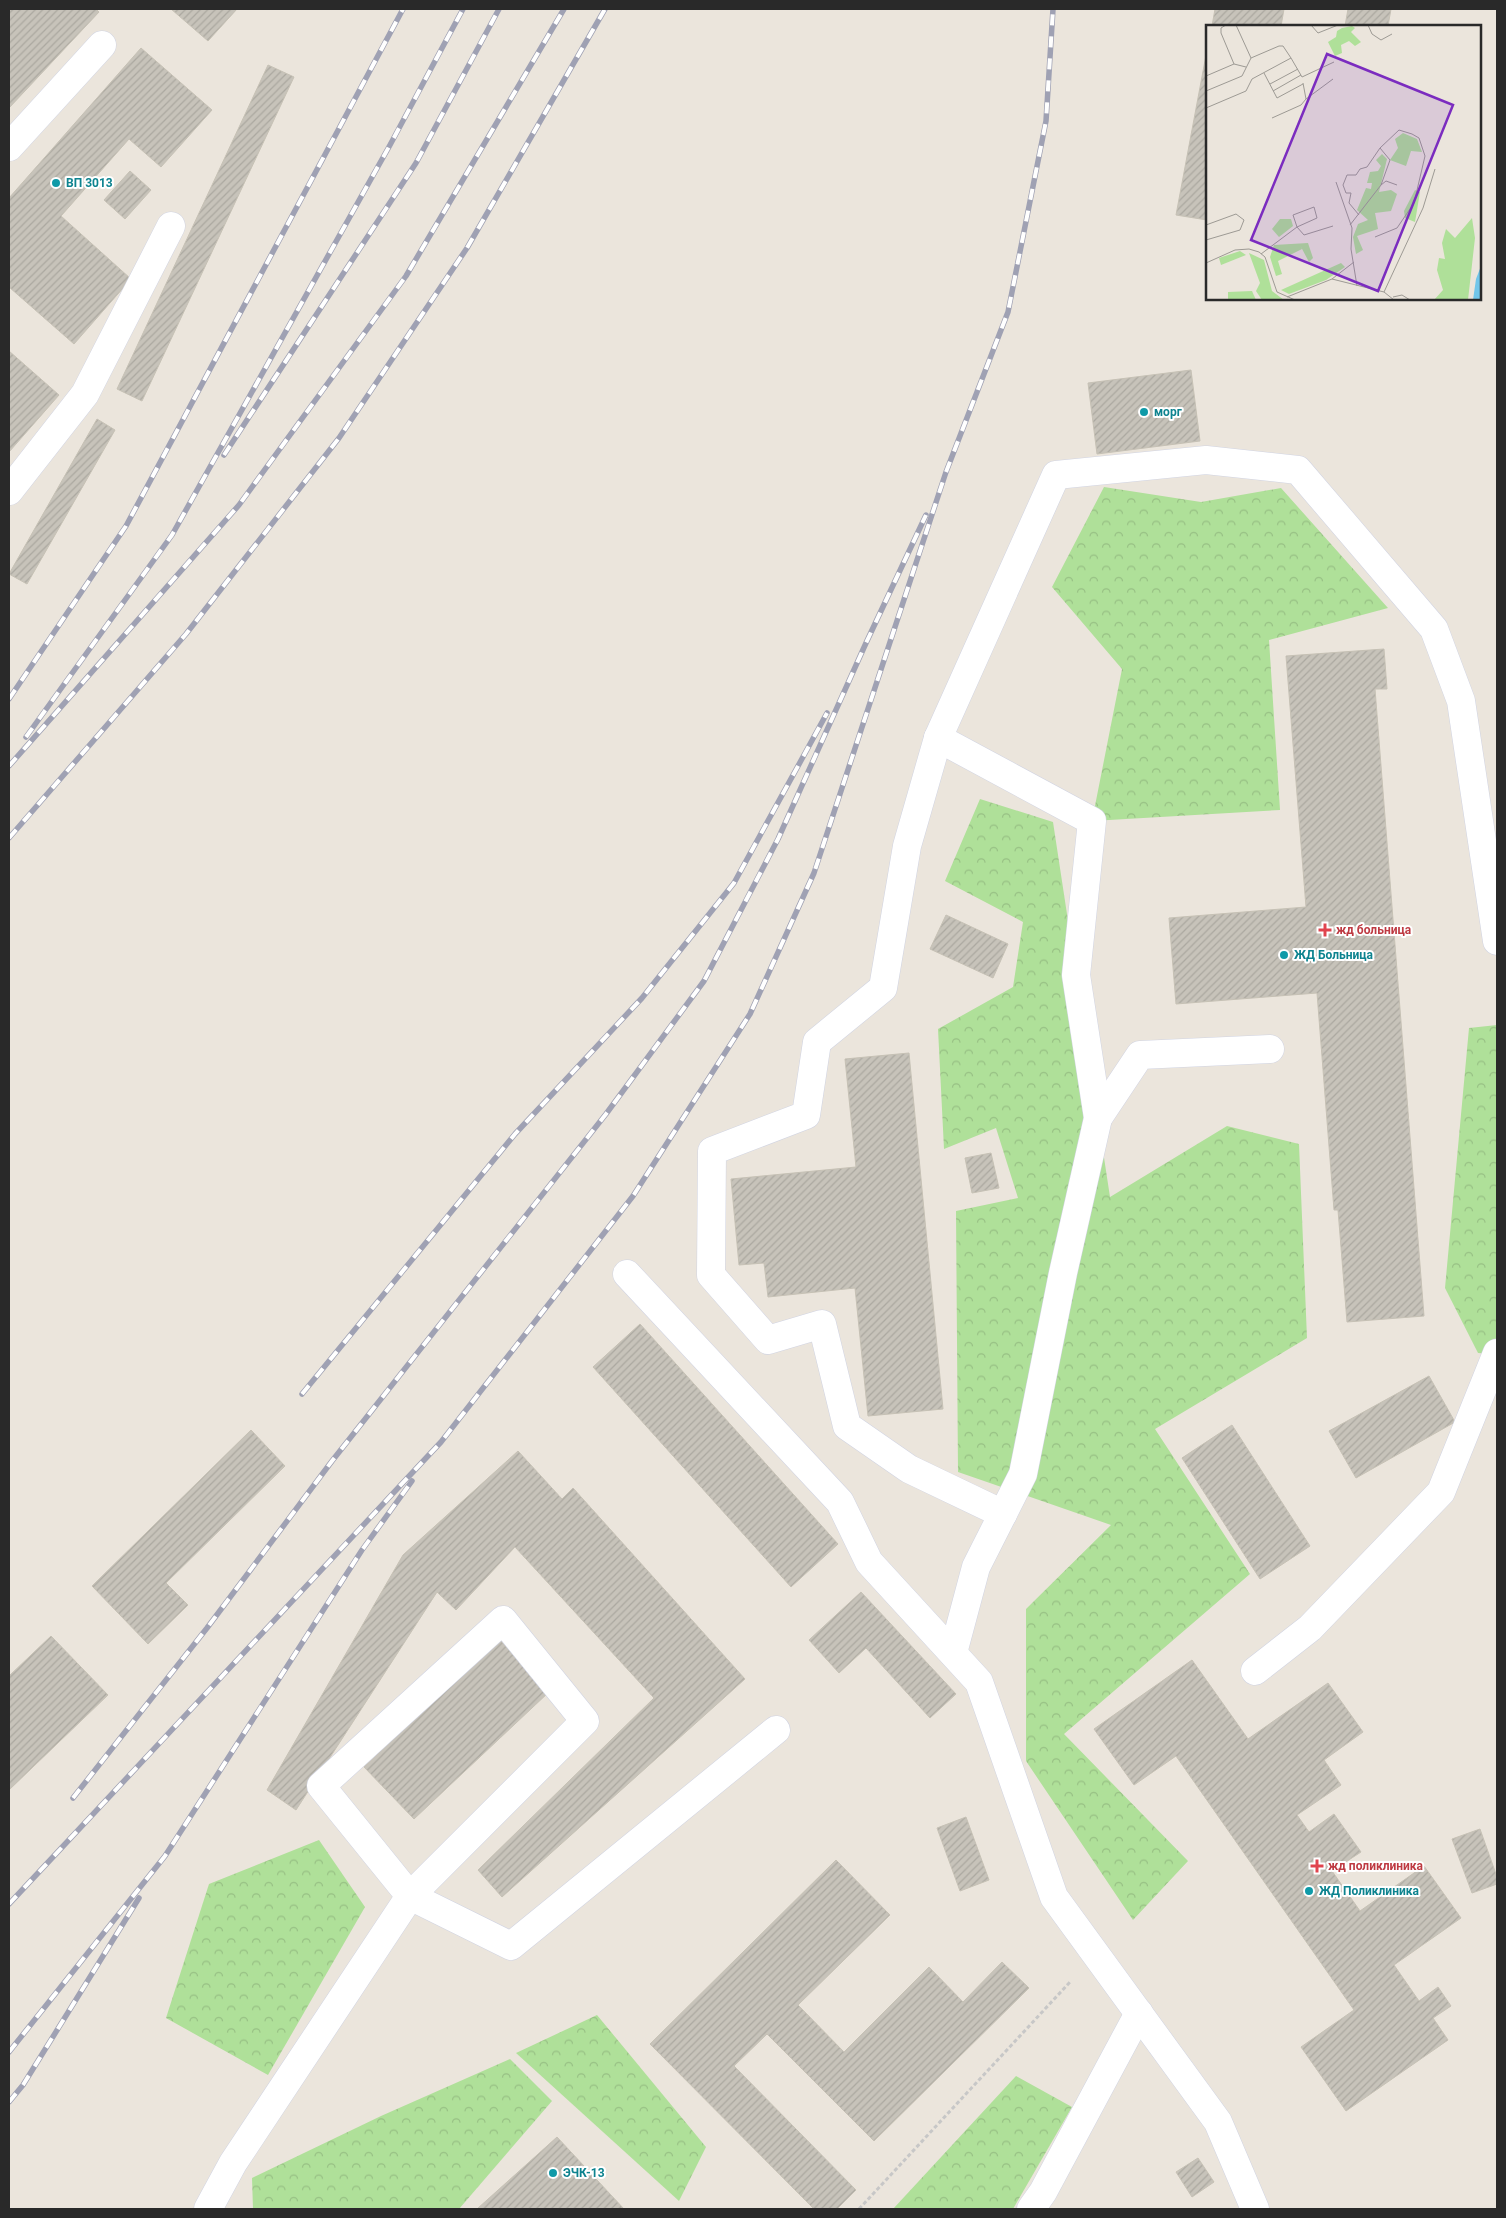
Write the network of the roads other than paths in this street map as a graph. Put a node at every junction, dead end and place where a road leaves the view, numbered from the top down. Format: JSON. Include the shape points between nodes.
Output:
{"nodes":[{"id":1,"x":102,"y":44,"type":"dead end"},
{"id":2,"x":9,"y":147,"type":"edge"},
{"id":3,"x":170,"y":226,"type":"dead end"},
{"id":4,"x":9,"y":491,"type":"edge"},
{"id":5,"x":938,"y":738,"type":"junction"},
{"id":6,"x":1497,"y":941,"type":"edge"},
{"id":7,"x":1270,"y":1050,"type":"dead end"},
{"id":8,"x":1098,"y":1118,"type":"junction"},
{"id":9,"x":627,"y":1274,"type":"dead end"},
{"id":10,"x":1497,"y":1353,"type":"edge"},
{"id":11,"x":1003,"y":1514,"type":"junction"},
{"id":12,"x":953,"y":1653,"type":"junction"},
{"id":13,"x":1254,"y":1672,"type":"dead end"},
{"id":14,"x":776,"y":1730,"type":"dead end"},
{"id":15,"x":410,"y":1896,"type":"junction"},
{"id":16,"x":1139,"y":2013,"type":"junction"},
{"id":17,"x":208,"y":2209,"type":"edge"},
{"id":18,"x":1031,"y":2209,"type":"edge"},
{"id":19,"x":1255,"y":2209,"type":"edge"}],
"edges":[{"from":1,"to":2,"type":"lane"},
{"from":3,"to":4,"type":"lane","via":[[85,394]]},
{"from":5,"to":6,"type":"lane","via":[[1056,475],[1206,460],[1298,470],[1434,629],[1461,700]]},
{"from":5,"to":8,"type":"lane","via":[[1092,821],[1076,976]]},
{"from":5,"to":11,"type":"lane","via":[[907,846],[883,988],[816,1042],[806,1115],[712,1150],[711,1275],[768,1340],[822,1324],[847,1426],[909,1469]]},
{"from":7,"to":8,"type":"lane","via":[[1140,1055]]},
{"from":8,"to":11,"type":"lane","via":[[1023,1474]]},
{"from":9,"to":12,"type":"lane","via":[[840,1502],[870,1562]]},
{"from":10,"to":13,"type":"lane","via":[[1441,1492],[1310,1628]]},
{"from":11,"to":12,"type":"lane","via":[[976,1567]]},
{"from":12,"to":16,"type":"lane","via":[[979,1682],[1054,1897]]},
{"from":14,"to":15,"type":"lane","via":[[511,1946]]},
{"from":15,"to":15,"type":"lane","via":[[585,1721],[503,1620],[322,1786]]},
{"from":15,"to":17,"type":"lane","via":[[233,2163]]},
{"from":16,"to":18,"type":"lane"},
{"from":16,"to":19,"type":"lane","via":[[1218,2122]]}]}
